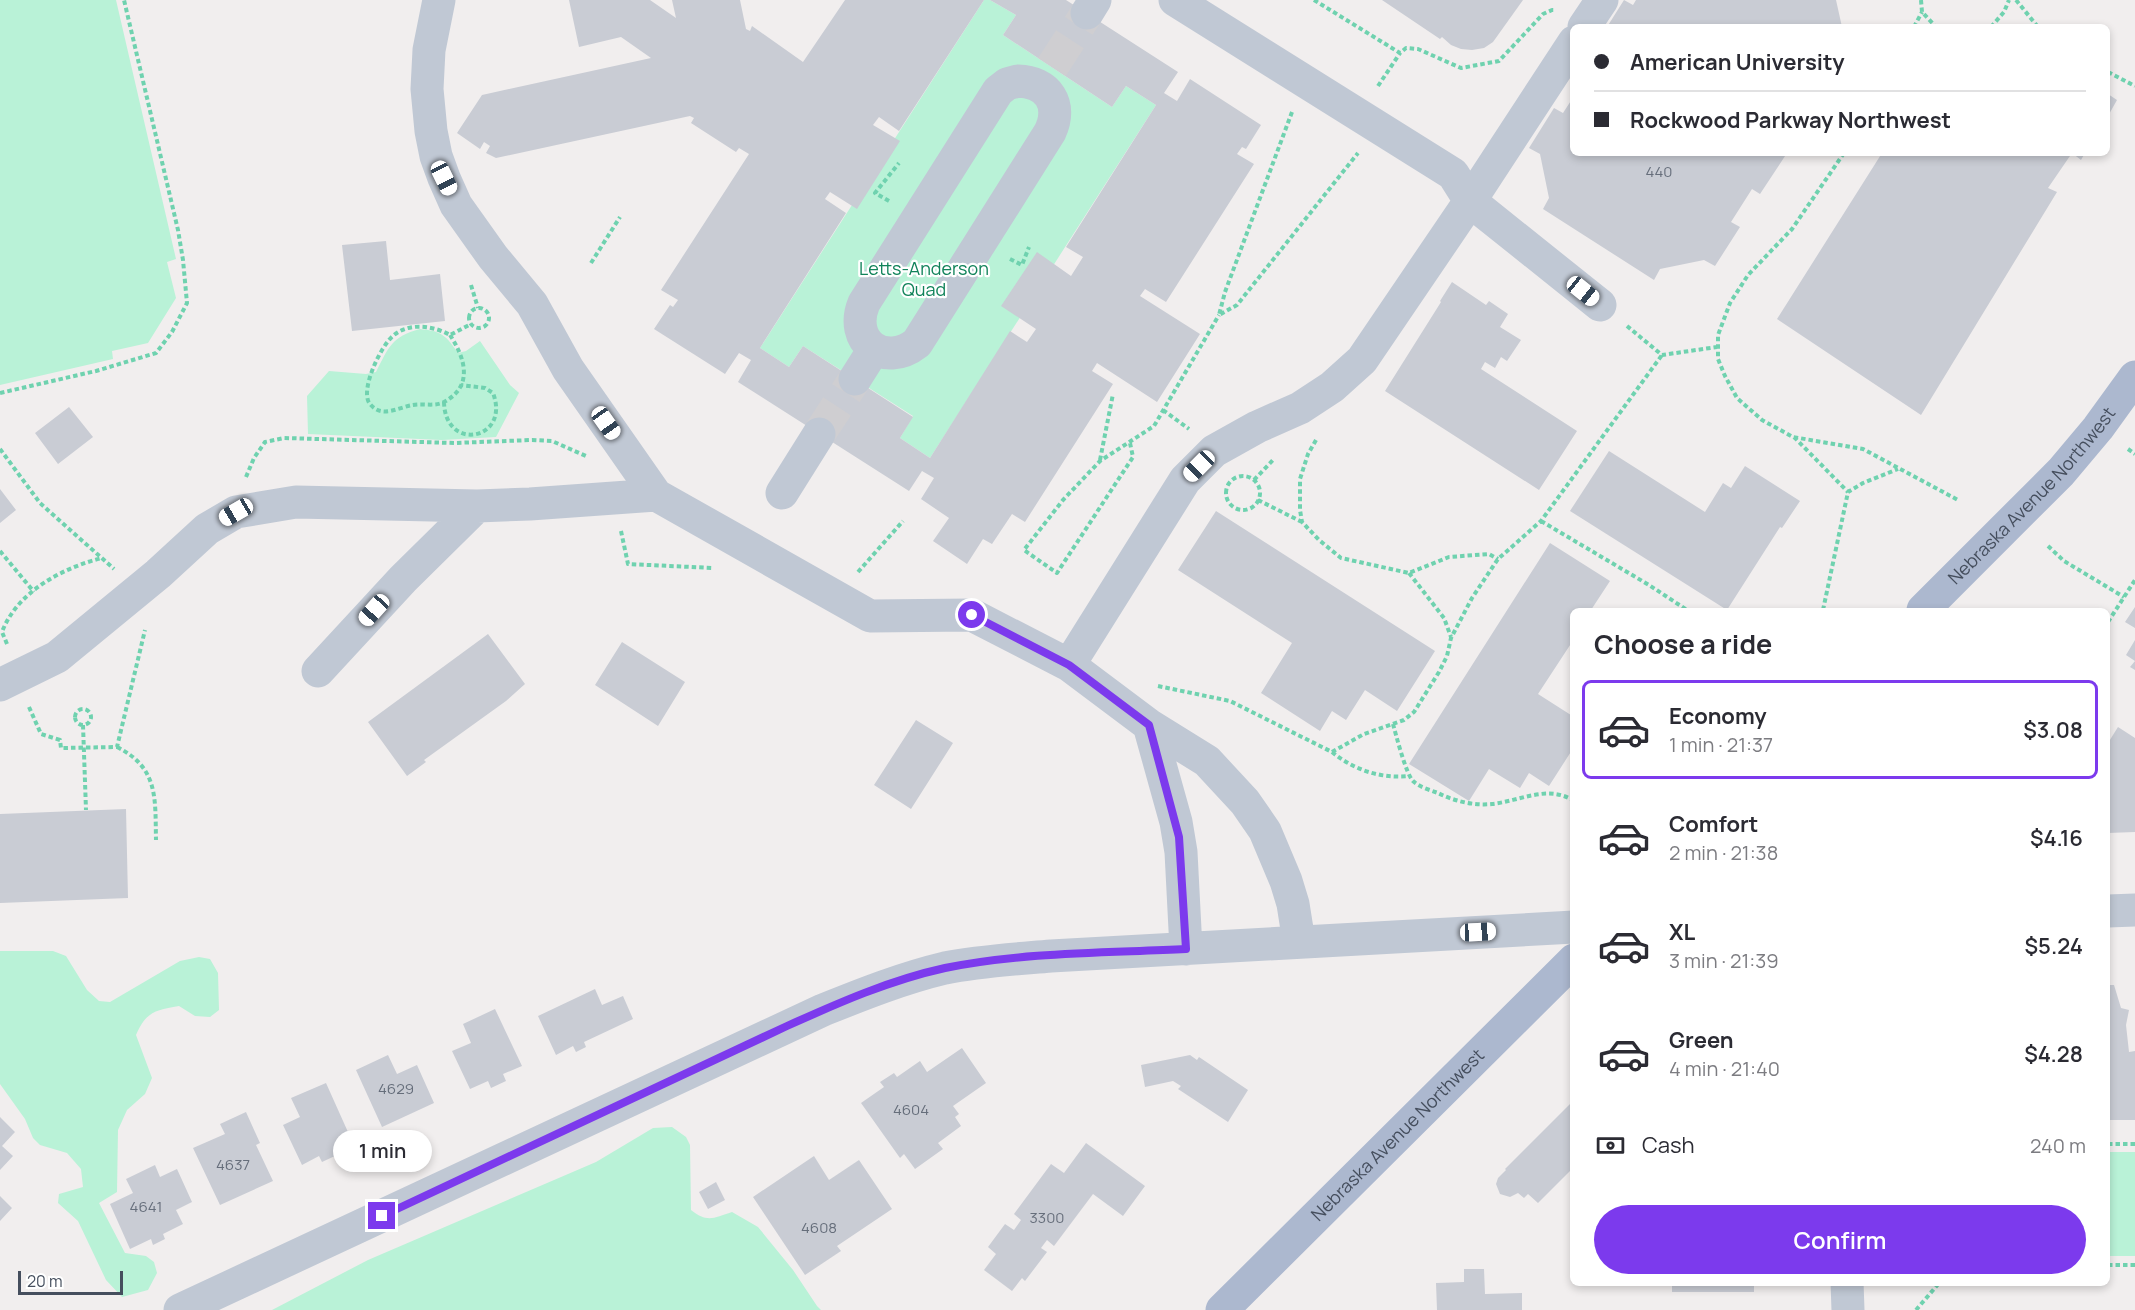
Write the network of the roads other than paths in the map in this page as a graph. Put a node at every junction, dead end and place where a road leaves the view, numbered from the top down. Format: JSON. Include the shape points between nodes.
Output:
{"nodes":[{"id":1,"x":439,"y":0,"type":"edge"},
{"id":2,"x":1175,"y":0,"type":"edge"},
{"id":3,"x":1570,"y":47,"type":"edge"},
{"id":4,"x":1470,"y":201,"type":"junction"},
{"id":5,"x":1600,"y":305,"type":"road end"},
{"id":6,"x":874,"y":349,"type":"junction"},
{"id":7,"x":2135,"y":377,"type":"edge"},
{"id":8,"x":855,"y":380,"type":"tunnel mouth"},
{"id":9,"x":819,"y":434,"type":"tunnel mouth"},
{"id":10,"x":782,"y":493,"type":"dead end"},
{"id":11,"x":656,"y":495,"type":"junction"},
{"id":12,"x":477,"y":506,"type":"junction"},
{"id":13,"x":1925,"y":608,"type":"edge"},
{"id":14,"x":1069,"y":665,"type":"junction"},
{"id":15,"x":318,"y":672,"type":"dead end"},
{"id":16,"x":0,"y":685,"type":"edge"},
{"id":17,"x":1149,"y":725,"type":"junction"},
{"id":18,"x":2135,"y":910,"type":"edge"},
{"id":19,"x":2110,"y":911,"type":"edge"},
{"id":20,"x":1570,"y":927,"type":"edge"},
{"id":21,"x":1299,"y":942,"type":"junction"},
{"id":22,"x":1186,"y":949,"type":"junction"},
{"id":23,"x":1570,"y":964,"type":"edge"},
{"id":24,"x":1847,"y":1286,"type":"edge"},
{"id":25,"x":180,"y":1310,"type":"edge"},
{"id":26,"x":1222,"y":1310,"type":"edge"},
{"id":27,"x":1848,"y":1310,"type":"edge"}],
"edges":[{"from":1,"to":11,"type":"street","via":[[429,50],[427,89],[431,131],[444,178],[456,205],[532,304],[568,369]]},
{"from":2,"to":4,"type":"street","via":[[1453,174]]},
{"from":3,"to":4,"type":"street"},
{"from":4,"to":5,"type":"street"},
{"from":4,"to":14,"type":"street","via":[[1362,360],[1300,408],[1214,451],[1185,480]]},
{"from":6,"to":6,"type":"street","via":[[897,354],[908,350],[933,319],[1055,122],[1046,76],[1007,84],[995,96],[864,303],[859,323]]},
{"from":6,"to":8,"type":"street"},
{"from":7,"to":13,"type":"main road","name":"Nebraska Avenue Northwest","via":[[2061,472]]},
{"from":9,"to":10,"type":"street"},
{"from":11,"to":12,"type":"street"},
{"from":11,"to":14,"type":"street","via":[[870,616],[972,615]]},
{"from":12,"to":15,"type":"street"},
{"from":12,"to":16,"type":"street","via":[[296,502],[236,512],[207,529],[57,657]]},
{"from":14,"to":17,"type":"street"},
{"from":17,"to":21,"type":"street","via":[[1208,761],[1245,802],[1265,831],[1286,881]]},
{"from":17,"to":22,"type":"street","via":[[1181,852]]},
{"from":18,"to":19,"type":"street"},
{"from":20,"to":21,"type":"street"},
{"from":21,"to":22,"type":"street"},
{"from":22,"to":25,"type":"street","via":[[985,962],[930,972],[872,990],[787,1026]]},
{"from":23,"to":26,"type":"main road","name":"Nebraska Avenue Northwest"},
{"from":24,"to":27,"type":"street"}]}
